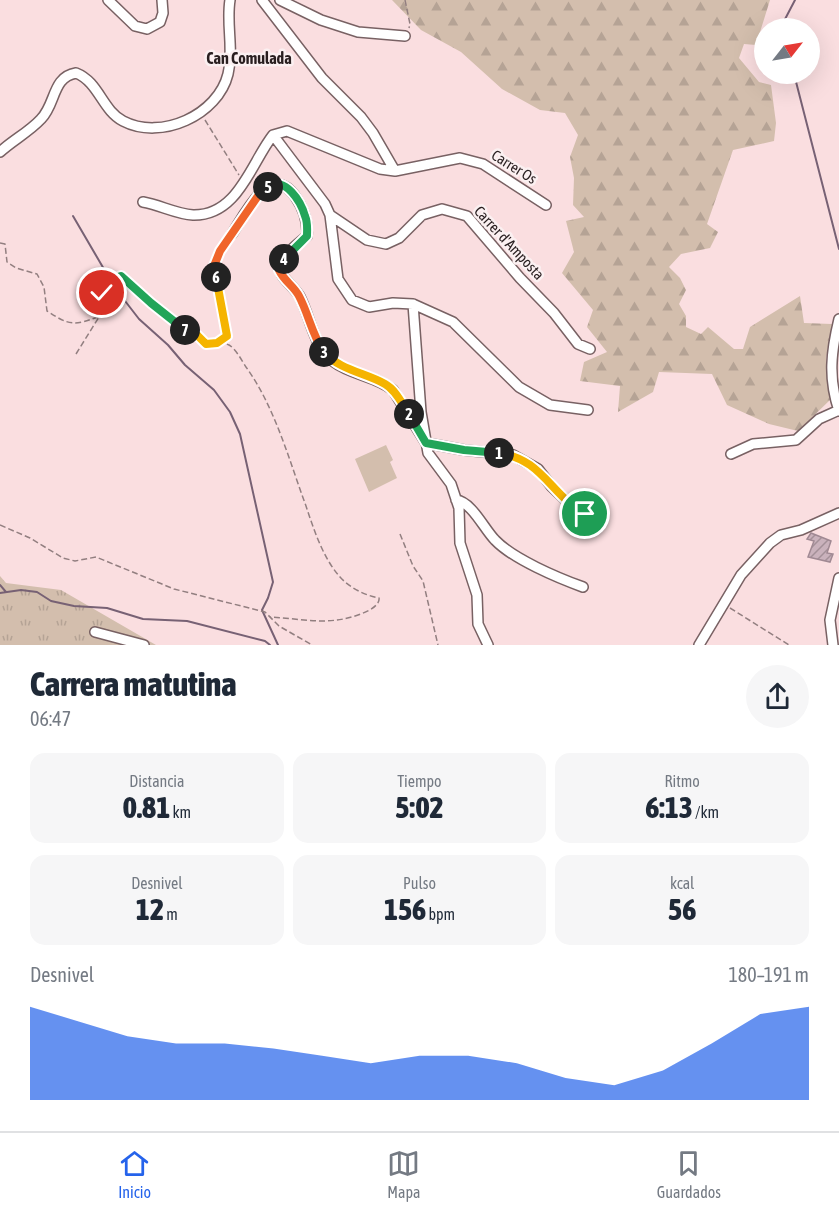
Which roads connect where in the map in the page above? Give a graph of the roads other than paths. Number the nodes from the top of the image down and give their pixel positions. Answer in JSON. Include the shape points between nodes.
{"nodes":[{"id":1,"x":108,"y":0,"type":"edge"},
{"id":2,"x":162,"y":0,"type":"edge"},
{"id":3,"x":230,"y":0,"type":"edge"},
{"id":4,"x":262,"y":0,"type":"edge"},
{"id":5,"x":280,"y":0,"type":"edge"},
{"id":6,"x":405,"y":36,"type":"road end"},
{"id":7,"x":273,"y":135,"type":"junction"},
{"id":8,"x":0,"y":152,"type":"edge"},
{"id":9,"x":394,"y":171,"type":"junction"},
{"id":10,"x":143,"y":202,"type":"dead end"},
{"id":11,"x":546,"y":205,"type":"dead end"},
{"id":12,"x":330,"y":215,"type":"junction"},
{"id":13,"x":232,"y":234,"type":"road end"},
{"id":14,"x":413,"y":304,"type":"junction"},
{"id":15,"x":839,"y":320,"type":"edge"},
{"id":16,"x":590,"y":349,"type":"dead end"},
{"id":17,"x":588,"y":410,"type":"dead end"},
{"id":18,"x":839,"y":410,"type":"edge"},
{"id":19,"x":426,"y":443,"type":"junction"},
{"id":20,"x":731,"y":454,"type":"dead end"},
{"id":21,"x":456,"y":500,"type":"junction"},
{"id":22,"x":839,"y":513,"type":"edge"},
{"id":23,"x":585,"y":514,"type":"dead end"},
{"id":24,"x":839,"y":578,"type":"edge"},
{"id":25,"x":583,"y":587,"type":"dead end"},
{"id":26,"x":95,"y":632,"type":"dead end"},
{"id":27,"x":144,"y":645,"type":"edge"},
{"id":28,"x":488,"y":645,"type":"edge"},
{"id":29,"x":699,"y":645,"type":"edge"},
{"id":30,"x":832,"y":645,"type":"edge"}],
"edges":[{"from":1,"to":2,"type":"street","via":[[135,26],[147,29],[160,22]]},
{"from":3,"to":8,"type":"street","via":[[228,76],[201,112],[174,125],[134,125],[112,113],[90,81],[76,73],[69,74],[58,84],[42,119]]},
{"from":4,"to":9,"type":"street","via":[[322,78],[362,117]]},
{"from":5,"to":6,"type":"street","via":[[358,32]]},
{"from":7,"to":9,"type":"street","via":[[287,131],[380,169]]},
{"from":7,"to":10,"type":"street","via":[[244,183],[219,208],[202,214],[182,213]]},
{"from":7,"to":12,"type":"street"},
{"from":9,"to":11,"type":"street","name":"Carrer Os","via":[[460,158],[483,164]]},
{"from":12,"to":14,"type":"street","via":[[338,279],[352,300],[369,307]]},
{"from":12,"to":16,"type":"street","name":"Carrer d'Amposta","via":[[367,240],[386,244],[399,238],[422,215],[442,209],[467,216],[578,344]]},
{"from":13,"to":19,"type":"street","via":[[260,193],[272,184],[289,189],[308,225],[307,236],[282,262],[279,270],[283,278],[297,291],[324,352],[339,365],[393,390]]},
{"from":14,"to":17,"type":"street","via":[[453,322],[519,387],[550,405]]},
{"from":14,"to":19,"type":"street"},
{"from":15,"to":18,"type":"street","via":[[831,367]]},
{"from":18,"to":20,"type":"street","via":[[819,419],[796,440],[753,444]]},
{"from":19,"to":21,"type":"street","via":[[428,453],[451,484]]},
{"from":19,"to":23,"type":"street","via":[[513,455],[538,469],[552,488]]},
{"from":21,"to":25,"type":"street","via":[[470,507],[496,541],[539,568]]},
{"from":21,"to":28,"type":"street","via":[[460,543],[477,595],[478,624]]},
{"from":22,"to":29,"type":"street","via":[[770,543],[741,575]]},
{"from":24,"to":30,"type":"street","via":[[830,620]]},
{"from":26,"to":27,"type":"street"}]}
